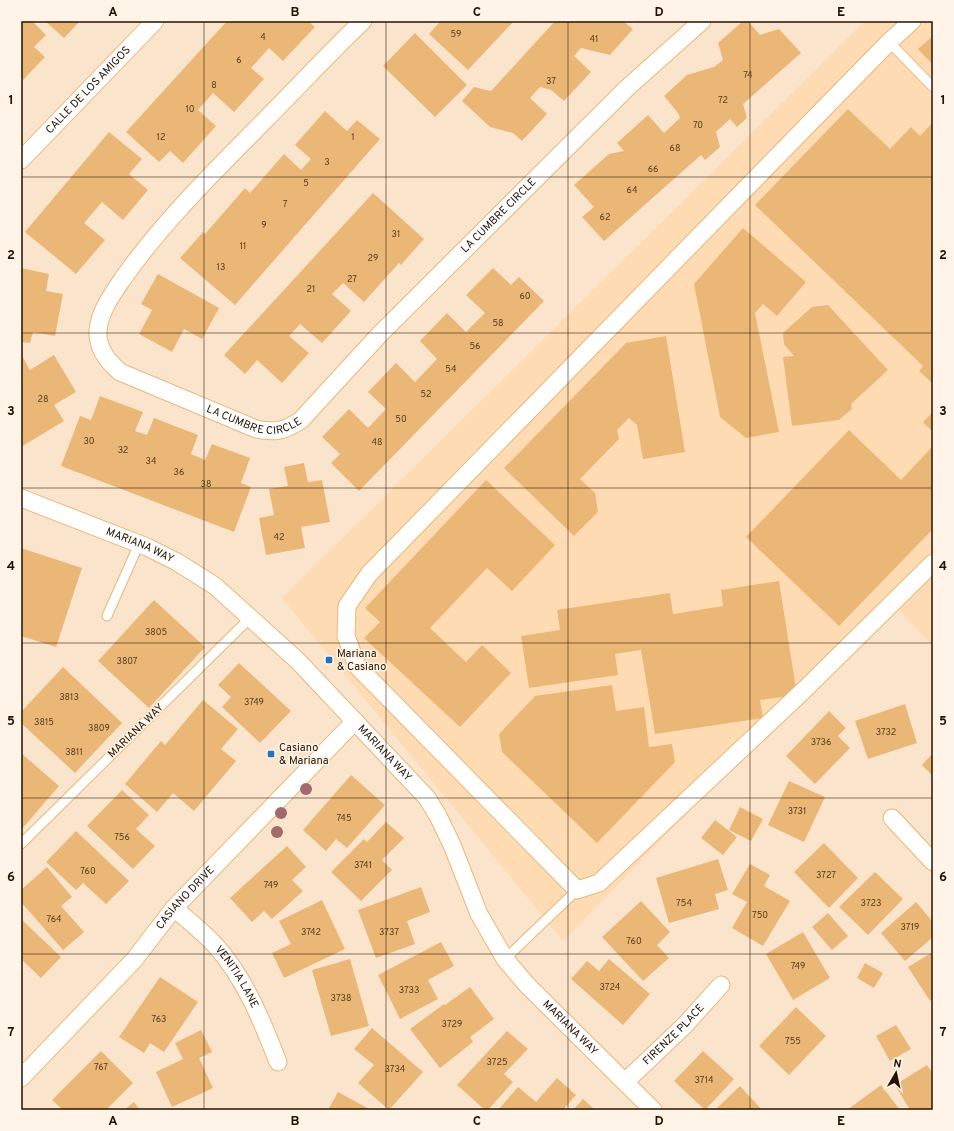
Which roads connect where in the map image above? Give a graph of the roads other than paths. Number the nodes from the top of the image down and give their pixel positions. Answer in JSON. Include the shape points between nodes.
{"nodes":[{"id":1,"x":155,"y":21,"type":"edge"},
{"id":2,"x":702,"y":21,"type":"edge"},
{"id":3,"x":912,"y":21,"type":"edge"},
{"id":4,"x":355,"y":23,"type":"edge"},
{"id":5,"x":889,"y":42,"type":"junction"},
{"id":6,"x":933,"y":87,"type":"edge"},
{"id":7,"x":21,"y":160,"type":"edge"},
{"id":8,"x":21,"y":498,"type":"edge"},
{"id":9,"x":139,"y":544,"type":"junction"},
{"id":10,"x":933,"y":563,"type":"edge"},
{"id":11,"x":107,"y":616,"type":"dead end"},
{"id":12,"x":250,"y":618,"type":"junction"},
{"id":13,"x":355,"y":721,"type":"junction"},
{"id":14,"x":892,"y":818,"type":"dead end"},
{"id":15,"x":21,"y":844,"type":"edge"},
{"id":16,"x":933,"y":862,"type":"edge"},
{"id":17,"x":577,"y":890,"type":"junction"},
{"id":18,"x":174,"y":908,"type":"junction"},
{"id":19,"x":505,"y":959,"type":"junction"},
{"id":20,"x":721,"y":986,"type":"dead end"},
{"id":21,"x":278,"y":1062,"type":"dead end"},
{"id":22,"x":21,"y":1078,"type":"edge"},
{"id":23,"x":625,"y":1082,"type":"junction"},
{"id":24,"x":653,"y":1110,"type":"edge"}],
"edges":[{"from":1,"to":7,"type":"street","name":"CALLE DE LOS AMIGOS"},
{"from":2,"to":4,"type":"street","name":"LA CUMBRE CIRCLE","via":[[626,88],[380,334],[301,420],[290,427],[267,432],[256,429],[120,372],[103,355],[98,332],[104,309],[116,288],[180,207]]},
{"from":3,"to":5,"type":"street"},
{"from":5,"to":6,"type":"lane"},
{"from":5,"to":17,"type":"street","via":[[369,574],[347,606],[346,636],[358,666]]},
{"from":8,"to":9,"type":"street","name":"MARIANA WAY"},
{"from":9,"to":11,"type":"lane"},
{"from":9,"to":12,"type":"street","name":"MARIANA WAY","via":[[177,562],[215,586]]},
{"from":10,"to":17,"type":"street","via":[[803,691],[599,883]]},
{"from":12,"to":13,"type":"street","name":"MARIANA WAY","via":[[298,661]]},
{"from":12,"to":15,"type":"lane","name":"MARIANA WAY"},
{"from":13,"to":18,"type":"street","name":"CASIANO DRIVE"},
{"from":13,"to":19,"type":"street","name":"MARIANA WAY","via":[[427,798],[452,845],[479,914]]},
{"from":14,"to":16,"type":"street"},
{"from":17,"to":19,"type":"lane"},
{"from":18,"to":21,"type":"street","name":"VENITIA LANE","via":[[215,945],[233,968],[262,1021]]},
{"from":18,"to":22,"type":"street","name":"CASIANO DRIVE","via":[[134,960]]},
{"from":19,"to":23,"type":"street","name":"MARIANA WAY","via":[[527,985]]},
{"from":20,"to":23,"type":"street","name":"FIRENZE PLACE"},
{"from":23,"to":24,"type":"street","name":"MARIANA WAY"}]}
